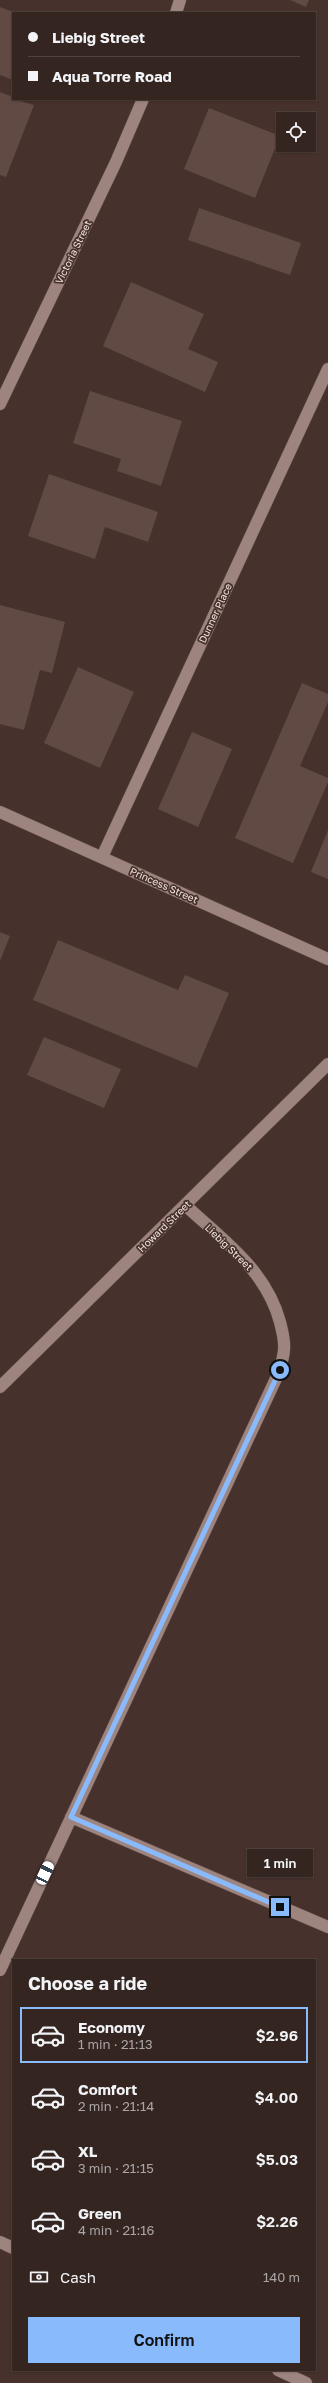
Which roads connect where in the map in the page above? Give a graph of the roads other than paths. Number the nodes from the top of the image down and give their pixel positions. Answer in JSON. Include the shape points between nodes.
{"nodes":[{"id":1,"x":180,"y":0,"type":"edge"},
{"id":2,"x":176,"y":12,"type":"edge"},
{"id":3,"x":143,"y":100,"type":"edge"},
{"id":4,"x":328,"y":369,"type":"edge"},
{"id":5,"x":0,"y":404,"type":"edge"},
{"id":6,"x":0,"y":812,"type":"edge"},
{"id":7,"x":102,"y":857,"type":"junction"},
{"id":8,"x":328,"y":958,"type":"edge"},
{"id":9,"x":328,"y":1064,"type":"edge"},
{"id":10,"x":186,"y":1205,"type":"junction"},
{"id":11,"x":0,"y":1388,"type":"edge"},
{"id":12,"x":71,"y":1817,"type":"junction"},
{"id":13,"x":328,"y":1927,"type":"edge"},
{"id":14,"x":0,"y":1970,"type":"edge"},
{"id":15,"x":0,"y":2242,"type":"edge"},
{"id":16,"x":12,"y":2248,"type":"edge"},
{"id":17,"x":280,"y":2371,"type":"edge"},
{"id":18,"x":306,"y":2383,"type":"edge"}],
"edges":[{"from":1,"to":2,"type":"street"},
{"from":3,"to":5,"type":"street","name":"Victoria Street","via":[[116,162]]},
{"from":4,"to":7,"type":"street","name":"Dunner Place"},
{"from":6,"to":7,"type":"street","name":"Princess Street"},
{"from":7,"to":8,"type":"street","name":"Princess Street"},
{"from":9,"to":10,"type":"street","name":"Howard Street"},
{"from":10,"to":11,"type":"street","name":"Howard Street"},
{"from":10,"to":12,"type":"street","name":"Liebig Street","via":[[248,1262],[265,1284],[275,1305],[285,1348],[280,1370]]},
{"from":12,"to":13,"type":"street"},
{"from":12,"to":14,"type":"street","name":"Liebig Street"},
{"from":15,"to":16,"type":"street"},
{"from":17,"to":18,"type":"street"}]}
